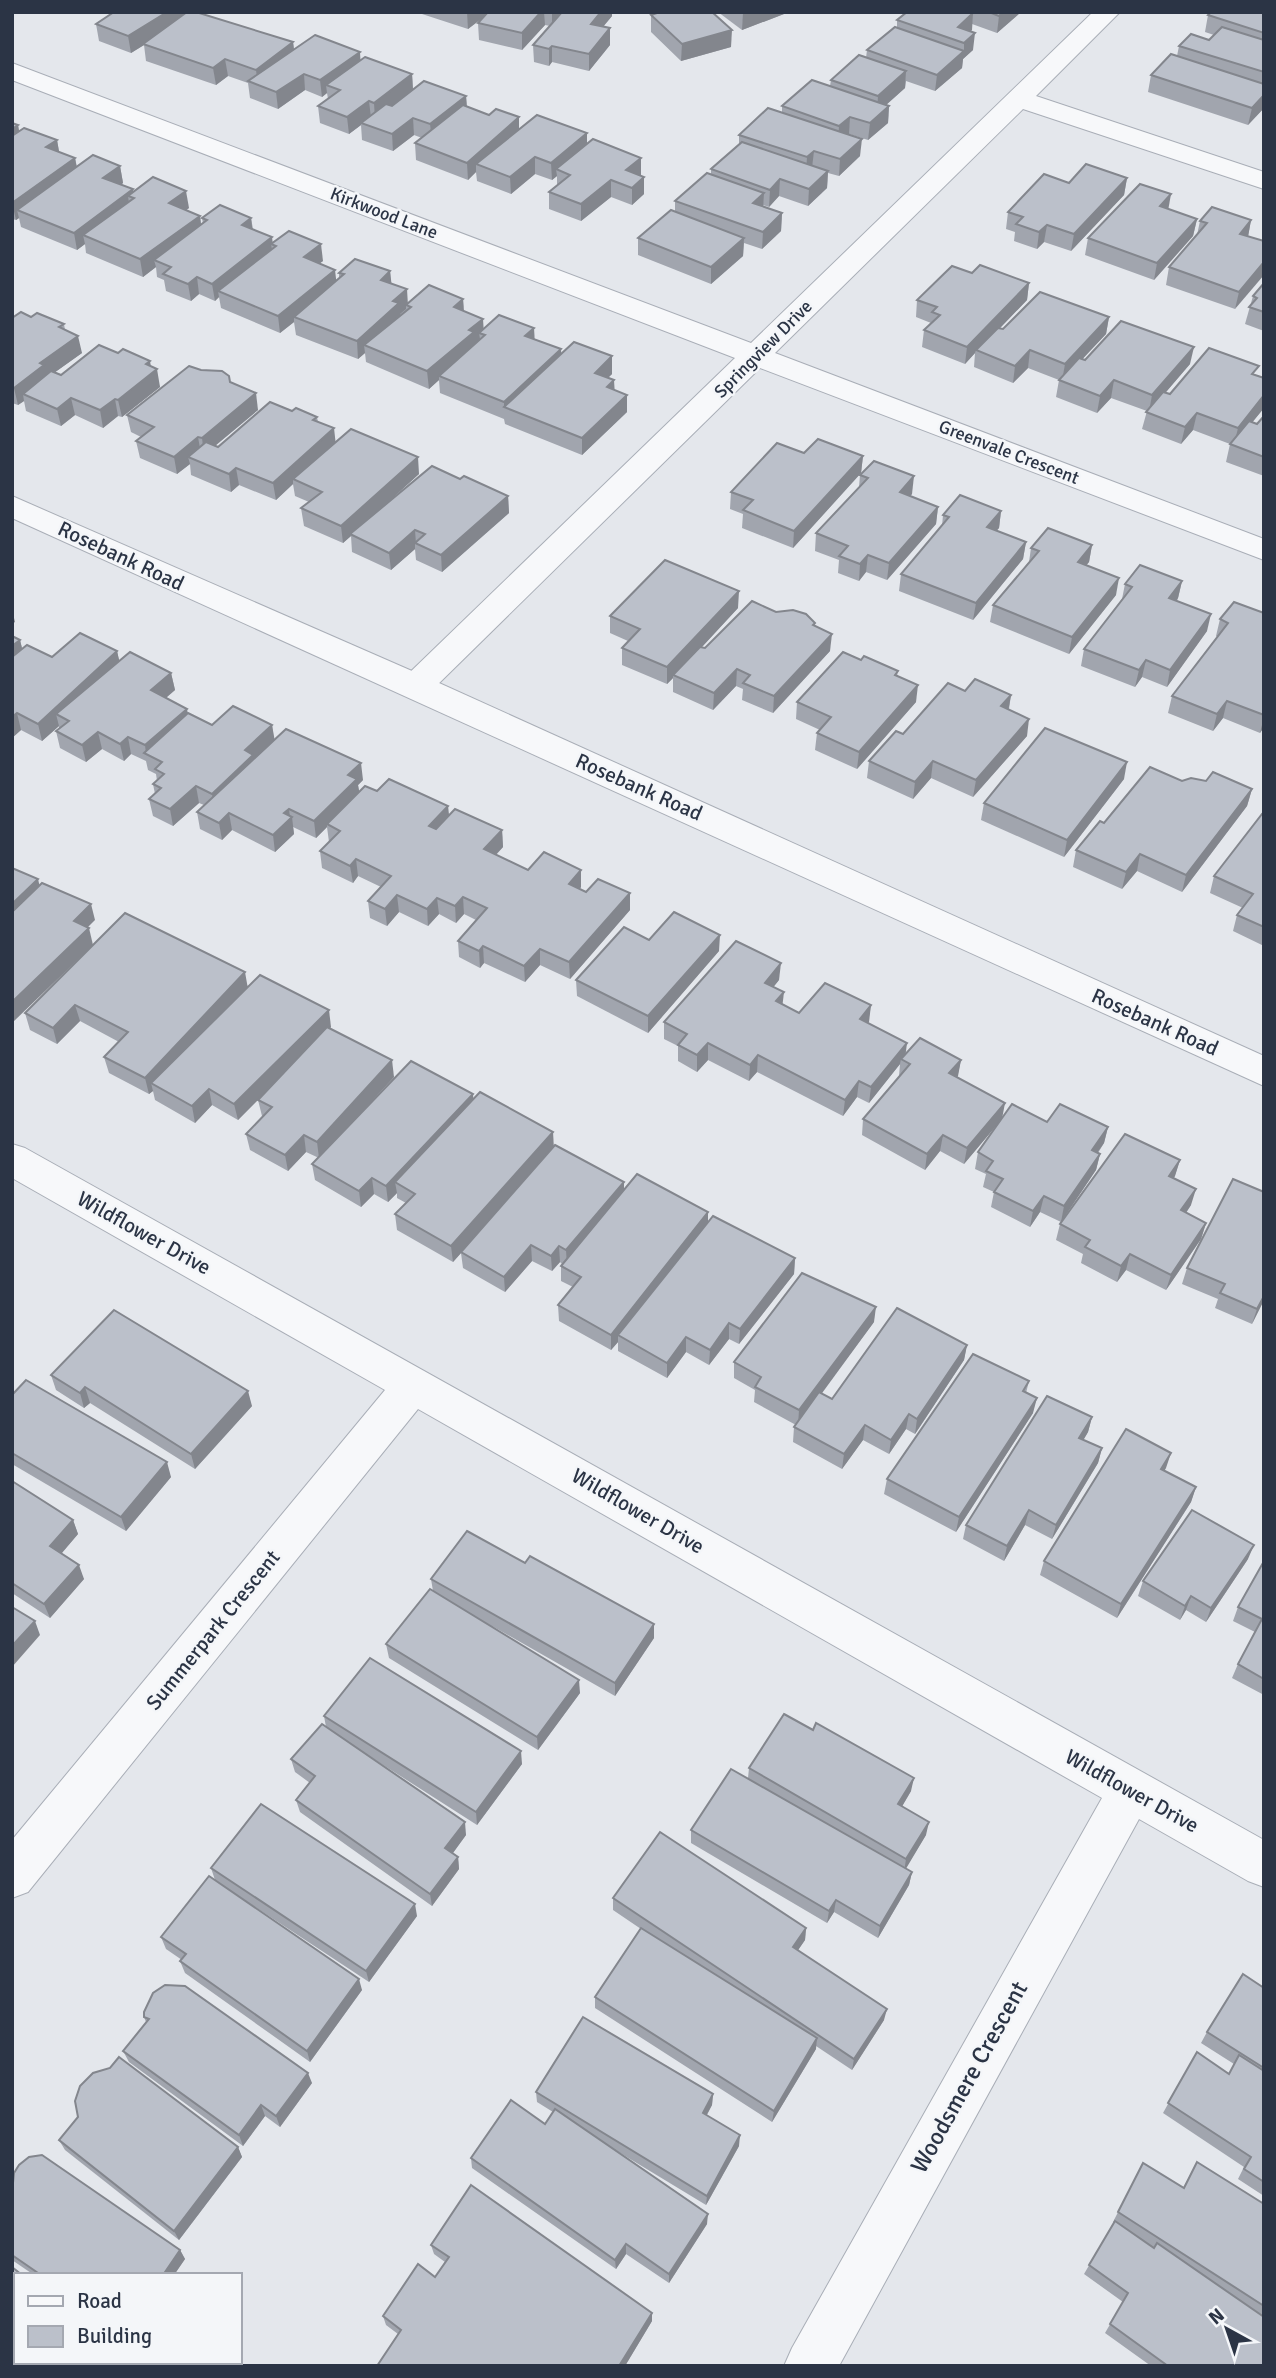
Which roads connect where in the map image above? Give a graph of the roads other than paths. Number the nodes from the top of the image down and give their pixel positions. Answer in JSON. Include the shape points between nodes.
{"nodes":[{"id":1,"x":1108,"y":12,"type":"edge"},
{"id":2,"x":12,"y":71,"type":"edge"},
{"id":3,"x":1018,"y":99,"type":"junction"},
{"id":4,"x":1264,"y":181,"type":"edge"},
{"id":5,"x":755,"y":355,"type":"junction"},
{"id":6,"x":12,"y":506,"type":"edge"},
{"id":7,"x":1264,"y":550,"type":"edge"},
{"id":8,"x":416,"y":686,"type":"junction"},
{"id":9,"x":1264,"y":1072,"type":"edge"},
{"id":10,"x":12,"y":1159,"type":"edge"},
{"id":11,"x":414,"y":1384,"type":"junction"},
{"id":12,"x":1131,"y":1790,"type":"junction"},
{"id":13,"x":1264,"y":1865,"type":"edge"},
{"id":14,"x":12,"y":1876,"type":"edge"},
{"id":15,"x":810,"y":2366,"type":"edge"}],
"edges":[{"from":1,"to":3,"type":"street","name":"Springview Drive"},
{"from":2,"to":5,"type":"street","name":"Kirkwood Lane"},
{"from":3,"to":4,"type":"street"},
{"from":3,"to":5,"type":"street","name":"Springview Drive"},
{"from":5,"to":7,"type":"street","name":"Greenvale Crescent"},
{"from":5,"to":8,"type":"street","name":"Springview Drive"},
{"from":6,"to":8,"type":"street","name":"Rosebank Road"},
{"from":8,"to":9,"type":"street","name":"Rosebank Road"},
{"from":10,"to":11,"type":"street","name":"Wildflower Drive"},
{"from":11,"to":12,"type":"street","name":"Wildflower Drive"},
{"from":11,"to":14,"type":"street","name":"Summerpark Crescent"},
{"from":12,"to":13,"type":"street","name":"Wildflower Drive"},
{"from":12,"to":15,"type":"street","name":"Woodsmere Crescent"}]}
